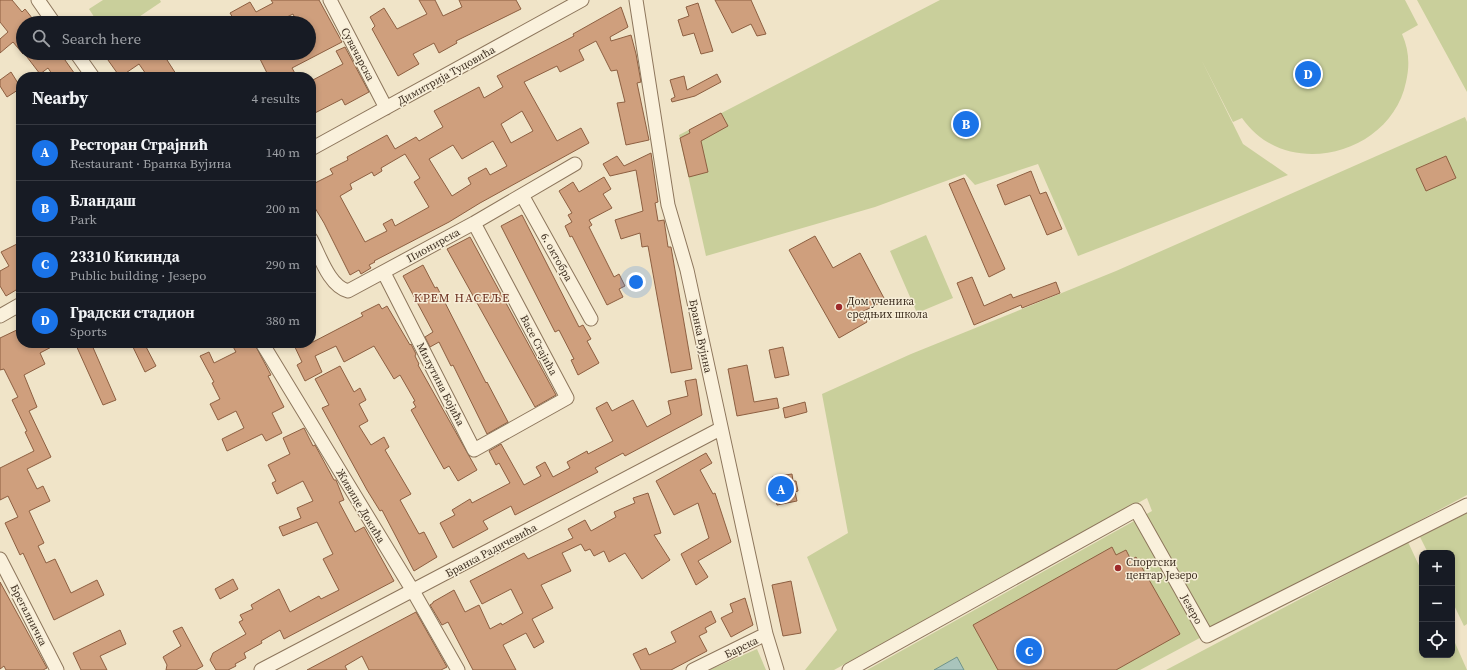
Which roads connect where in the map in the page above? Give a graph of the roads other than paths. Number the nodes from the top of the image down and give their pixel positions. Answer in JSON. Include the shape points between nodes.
{"nodes":[{"id":1,"x":38,"y":0,"type":"edge"},
{"id":2,"x":330,"y":0,"type":"edge"},
{"id":3,"x":582,"y":0,"type":"edge"},
{"id":4,"x":636,"y":0,"type":"edge"},
{"id":5,"x":49,"y":16,"type":"edge"},
{"id":6,"x":81,"y":60,"type":"edge"},
{"id":7,"x":90,"y":72,"type":"edge"},
{"id":8,"x":386,"y":108,"type":"junction"},
{"id":9,"x":316,"y":147,"type":"edge"},
{"id":10,"x":575,"y":164,"type":"dead end"},
{"id":11,"x":522,"y":195,"type":"junction"},
{"id":12,"x":474,"y":223,"type":"junction"},
{"id":13,"x":316,"y":249,"type":"edge"},
{"id":14,"x":384,"y":273,"type":"junction"},
{"id":15,"x":16,"y":307,"type":"edge"},
{"id":16,"x":0,"y":316,"type":"edge"},
{"id":17,"x":591,"y":319,"type":"dead end"},
{"id":18,"x":265,"y":348,"type":"edge"},
{"id":19,"x":519,"y":426,"type":"joint"},
{"id":20,"x":720,"y":429,"type":"junction"},
{"id":21,"x":1467,"y":505,"type":"edge"},
{"id":22,"x":0,"y":559,"type":"edge"},
{"id":23,"x":413,"y":591,"type":"junction"},
{"id":24,"x":766,"y":634,"type":"junction"},
{"id":25,"x":57,"y":670,"type":"edge"},
{"id":26,"x":261,"y":670,"type":"edge"},
{"id":27,"x":458,"y":670,"type":"edge"},
{"id":28,"x":694,"y":670,"type":"edge"},
{"id":29,"x":777,"y":670,"type":"edge"},
{"id":30,"x":849,"y":670,"type":"edge"}],
"edges":[{"from":1,"to":5,"type":"street"},
{"from":2,"to":8,"type":"street","name":"Сувачарска"},
{"from":3,"to":8,"type":"street","name":"Димитрија Туцовића"},
{"from":4,"to":20,"type":"street","name":"Бранка Вујина","via":[[668,205],[687,270]]},
{"from":6,"to":7,"type":"street"},
{"from":8,"to":9,"type":"street","name":"Димитрија Туцовића"},
{"from":10,"to":11,"type":"street","name":"Пионирска"},
{"from":11,"to":12,"type":"street","name":"Пионирска"},
{"from":11,"to":17,"type":"street","name":"6. октобра"},
{"from":12,"to":14,"type":"street","name":"Пионирска"},
{"from":12,"to":19,"type":"street","name":"Васе Стајића","via":[[567,398]]},
{"from":13,"to":14,"type":"street","name":"Пионирска","via":[[334,283],[341,289],[348,291]]},
{"from":14,"to":19,"type":"street","name":"Милутина Бојића","via":[[474,450]]},
{"from":15,"to":16,"type":"street"},
{"from":18,"to":23,"type":"street","name":"Живице Докића"},
{"from":20,"to":23,"type":"street","name":"Бранка Радичевића"},
{"from":20,"to":24,"type":"street","name":"Бранка Вујина"},
{"from":21,"to":30,"type":"street","name":"Језеро","via":[[1207,636],[1136,510]]},
{"from":22,"to":25,"type":"street","name":"Брегалничка"},
{"from":23,"to":26,"type":"street","name":"Бранка Радичевића"},
{"from":23,"to":27,"type":"street","name":"Живице Докића"},
{"from":24,"to":28,"type":"street","name":"Барска"},
{"from":24,"to":29,"type":"street","name":"Бранка Вујина"}]}
